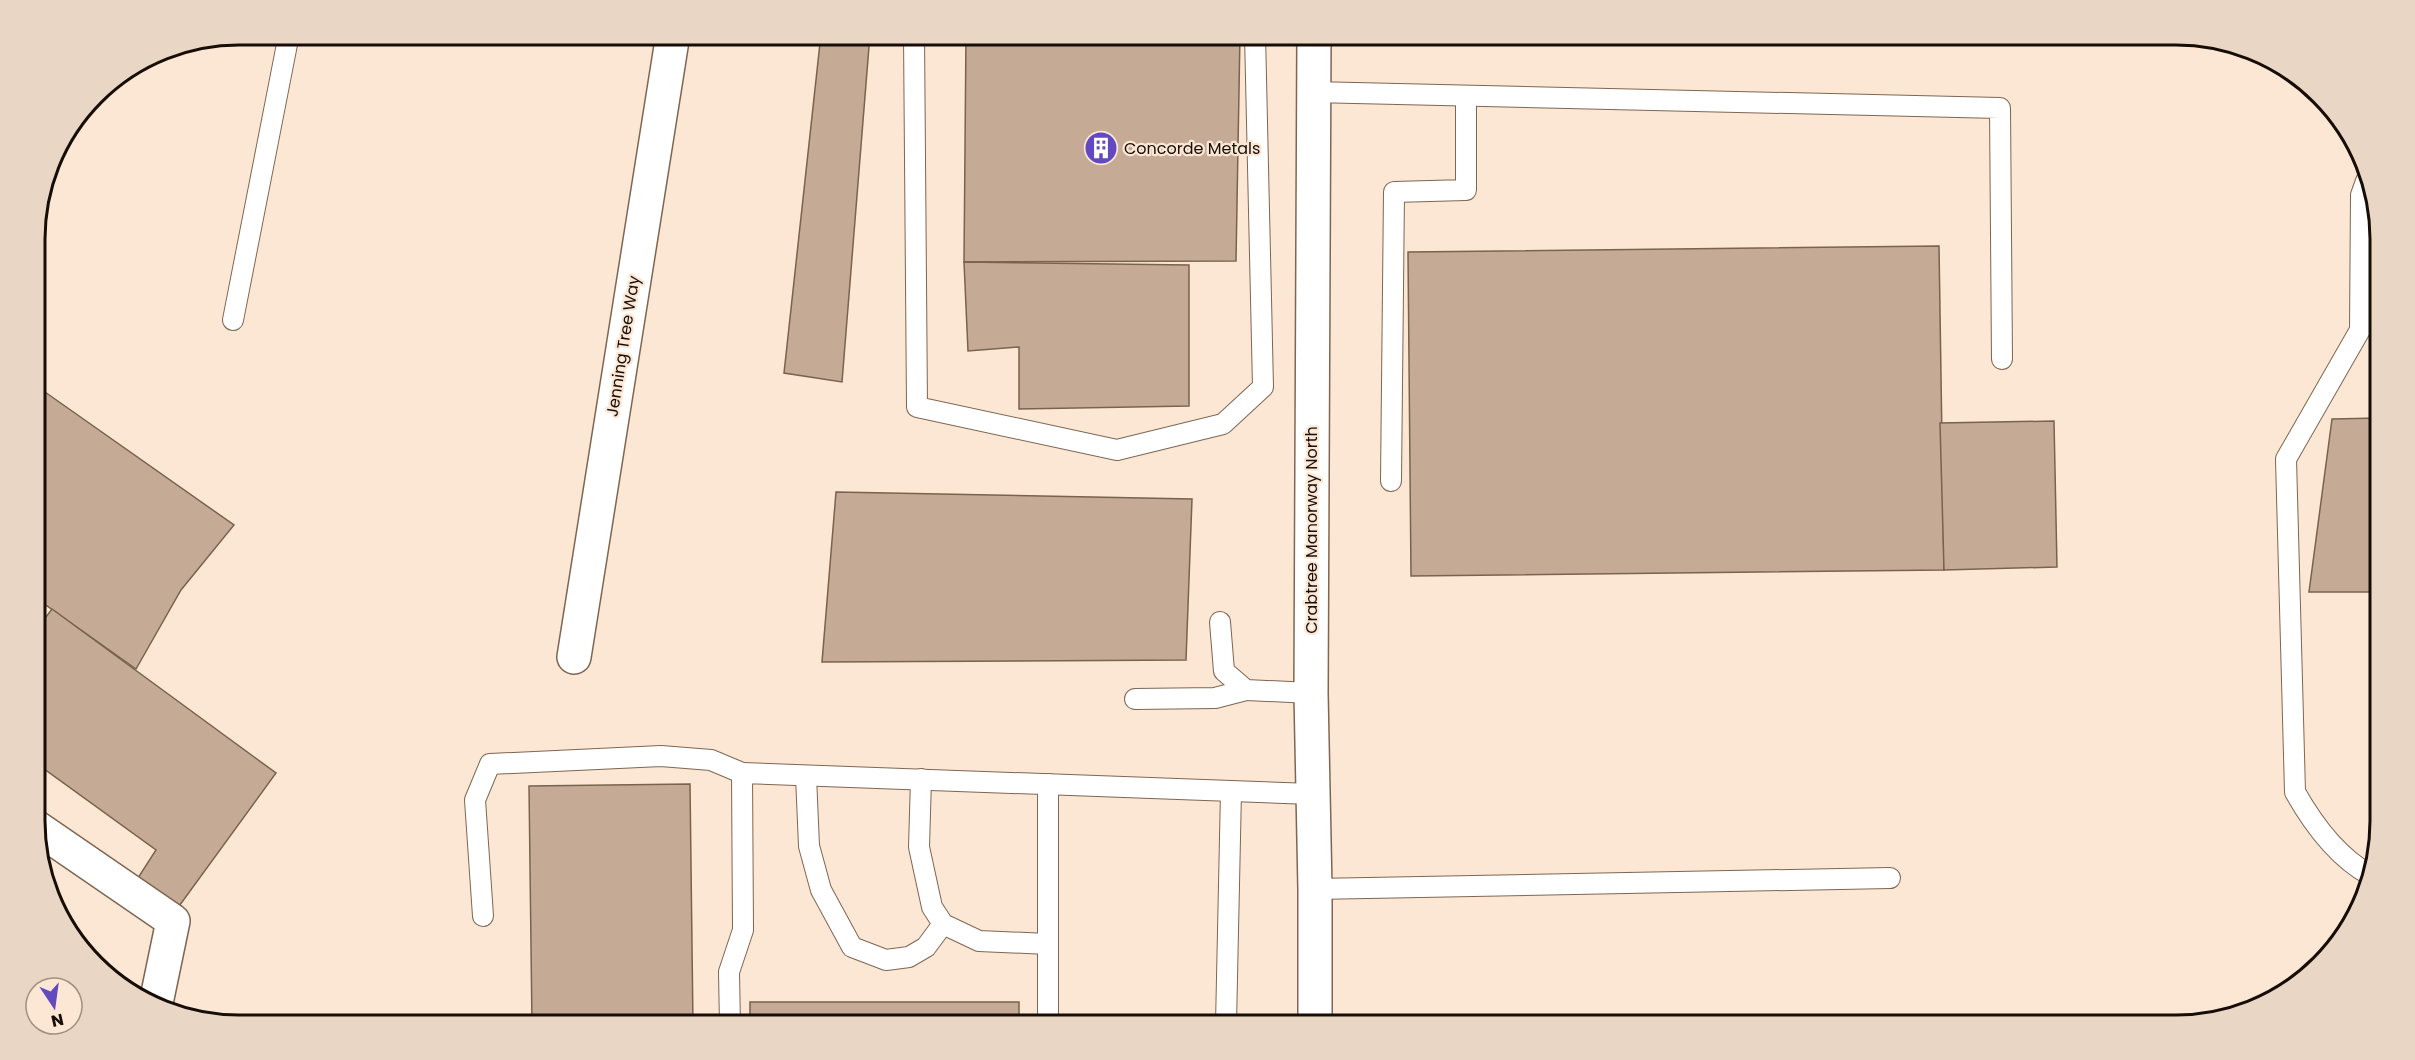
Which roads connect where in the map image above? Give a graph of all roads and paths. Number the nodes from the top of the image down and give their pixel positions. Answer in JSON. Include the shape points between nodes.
{"nodes":[{"id":1,"x":287,"y":45,"type":"edge"},
{"id":2,"x":671,"y":45,"type":"edge"},
{"id":3,"x":914,"y":45,"type":"edge"},
{"id":4,"x":1256,"y":45,"type":"edge"},
{"id":5,"x":1314,"y":45,"type":"edge"},
{"id":6,"x":1312,"y":92,"type":"junction"},
{"id":7,"x":1466,"y":97,"type":"junction"},
{"id":8,"x":2363,"y":189,"type":"edge"},
{"id":9,"x":233,"y":321,"type":"dead end"},
{"id":10,"x":2002,"y":359,"type":"dead end"},
{"id":11,"x":1391,"y":481,"type":"dead end"},
{"id":12,"x":1220,"y":622,"type":"dead end"},
{"id":13,"x":574,"y":657,"type":"dead end"},
{"id":14,"x":1246,"y":690,"type":"junction"},
{"id":15,"x":1311,"y":693,"type":"junction"},
{"id":16,"x":1135,"y":699,"type":"dead end"},
{"id":17,"x":742,"y":773,"type":"junction"},
{"id":18,"x":806,"y":776,"type":"junction"},
{"id":19,"x":921,"y":779,"type":"junction"},
{"id":20,"x":1048,"y":784,"type":"junction"},
{"id":21,"x":1231,"y":791,"type":"junction"},
{"id":22,"x":1312,"y":794,"type":"junction"},
{"id":23,"x":46,"y":834,"type":"edge"},
{"id":24,"x":2363,"y":871,"type":"edge"},
{"id":25,"x":1890,"y":878,"type":"dead end"},
{"id":26,"x":1316,"y":889,"type":"junction"},
{"id":27,"x":483,"y":915,"type":"dead end"},
{"id":28,"x":943,"y":924,"type":"junction"},
{"id":29,"x":1048,"y":944,"type":"junction"},
{"id":30,"x":157,"y":996,"type":"edge"},
{"id":31,"x":730,"y":1015,"type":"edge"},
{"id":32,"x":1048,"y":1015,"type":"edge"},
{"id":33,"x":1226,"y":1015,"type":"edge"},
{"id":34,"x":1315,"y":1015,"type":"edge"}],
"edges":[{"from":1,"to":9,"type":"lane"},
{"from":2,"to":13,"type":"street","name":"Jenning Tree Way"},
{"from":3,"to":4,"type":"lane","via":[[917,407],[1117,450],[1223,424],[1263,387]]},
{"from":5,"to":6,"type":"street","name":"Crabtree Manorway North"},
{"from":6,"to":7,"type":"lane"},
{"from":6,"to":15,"type":"street","name":"Crabtree Manorway North"},
{"from":7,"to":10,"type":"lane","via":[[2001,108]]},
{"from":7,"to":11,"type":"lane","via":[[1466,190],[1394,192]]},
{"from":8,"to":24,"type":"lane","via":[[2360,330],[2286,459],[2295,792],[2312,822]]},
{"from":12,"to":14,"type":"lane","via":[[1224,671]]},
{"from":14,"to":15,"type":"lane"},
{"from":14,"to":16,"type":"lane","via":[[1215,698]]},
{"from":15,"to":22,"type":"street","name":"Crabtree Manorway North"},
{"from":17,"to":18,"type":"lane"},
{"from":17,"to":27,"type":"lane","via":[[711,760],[661,756],[490,764],[475,800]]},
{"from":17,"to":31,"type":"lane","via":[[743,930],[729,972]]},
{"from":18,"to":19,"type":"lane"},
{"from":18,"to":28,"type":"lane","via":[[809,846],[821,890],[852,946],[886,960],[909,957],[926,946]]},
{"from":19,"to":20,"type":"lane"},
{"from":19,"to":28,"type":"lane","via":[[919,847],[933,907]]},
{"from":20,"to":21,"type":"lane"},
{"from":20,"to":29,"type":"lane"},
{"from":21,"to":22,"type":"lane"},
{"from":21,"to":33,"type":"lane"},
{"from":22,"to":26,"type":"street","name":"Crabtree Manorway North"},
{"from":23,"to":30,"type":"street","via":[[173,921]]},
{"from":25,"to":26,"type":"lane"},
{"from":26,"to":34,"type":"street","name":"Crabtree Manorway North"},
{"from":28,"to":29,"type":"lane","via":[[979,940]]},
{"from":29,"to":32,"type":"lane"}]}
